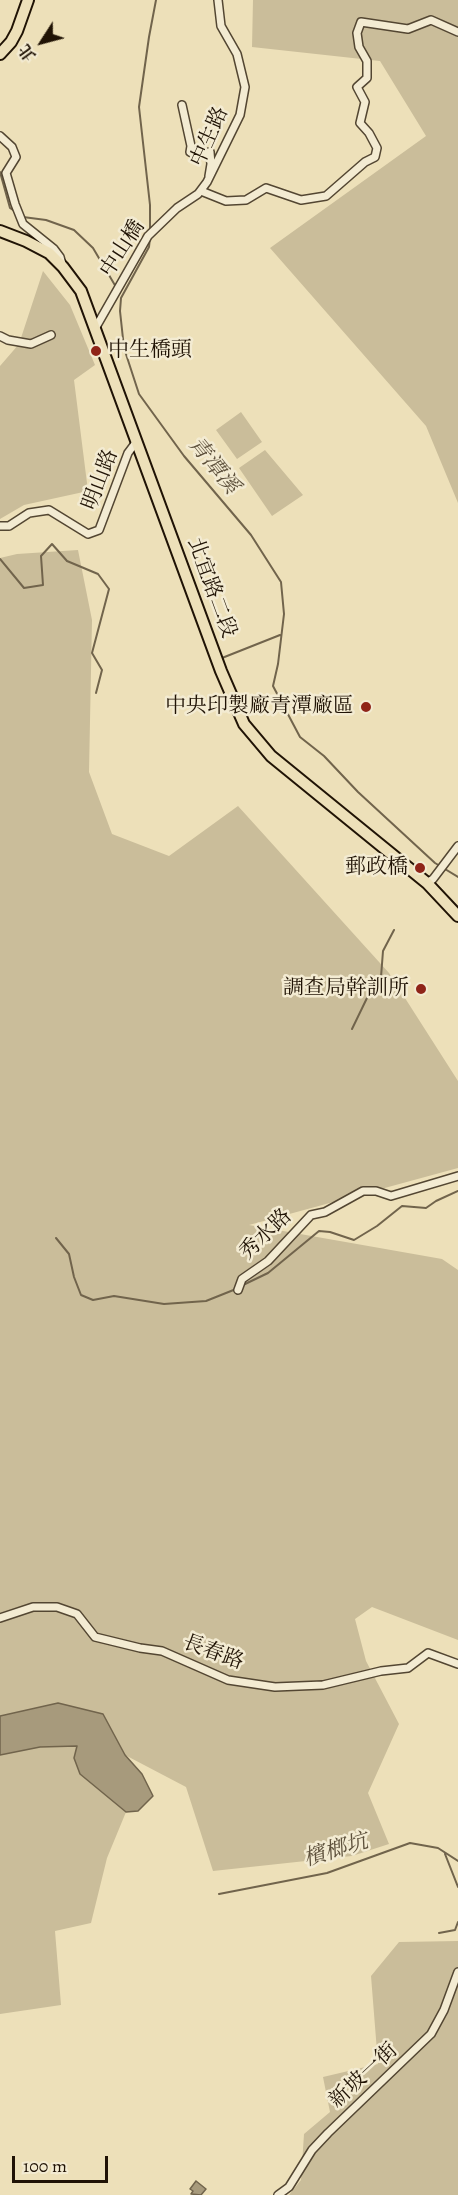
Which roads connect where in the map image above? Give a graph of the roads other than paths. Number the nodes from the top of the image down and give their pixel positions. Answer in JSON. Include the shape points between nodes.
{"nodes":[{"id":1,"x":28,"y":0,"type":"edge"},
{"id":2,"x":218,"y":0,"type":"edge"},
{"id":3,"x":458,"y":32,"type":"edge"},
{"id":4,"x":0,"y":54,"type":"edge"},
{"id":5,"x":182,"y":105,"type":"dead end"},
{"id":6,"x":0,"y":135,"type":"edge"},
{"id":7,"x":207,"y":182,"type":"junction"},
{"id":8,"x":201,"y":191,"type":"junction"},
{"id":9,"x":177,"y":208,"type":"joint"},
{"id":10,"x":0,"y":231,"type":"edge"},
{"id":11,"x":63,"y":267,"type":"junction"},
{"id":12,"x":96,"y":327,"type":"junction"},
{"id":13,"x":51,"y":335,"type":"dead end"},
{"id":14,"x":0,"y":336,"type":"edge"},
{"id":15,"x":137,"y":441,"type":"junction"},
{"id":16,"x":0,"y":526,"type":"edge"},
{"id":17,"x":458,"y":846,"type":"edge"},
{"id":18,"x":453,"y":856,"type":"edge"},
{"id":19,"x":430,"y":881,"type":"junction"},
{"id":20,"x":458,"y":916,"type":"edge"},
{"id":21,"x":458,"y":1176,"type":"edge"},
{"id":22,"x":238,"y":1290,"type":"dead end"},
{"id":23,"x":0,"y":1618,"type":"edge"},
{"id":24,"x":458,"y":1664,"type":"edge"},
{"id":25,"x":458,"y":1971,"type":"edge"},
{"id":26,"x":278,"y":2195,"type":"edge"}],
"edges":[{"from":1,"to":4,"type":"main road","via":[[11,42]]},
{"from":2,"to":7,"type":"street","name":"中生路","via":[[221,26],[237,54],[245,87],[240,115]]},
{"from":3,"to":8,"type":"street","via":[[431,20],[408,29],[361,22],[358,47],[367,62],[368,78],[357,87],[364,102],[360,123],[377,148],[375,157],[326,196],[301,200],[266,188],[246,200],[226,201]]},
{"from":5,"to":7,"type":"street","via":[[190,152],[210,152]]},
{"from":6,"to":11,"type":"street","via":[[16,157],[6,173],[23,224],[54,249]]},
{"from":7,"to":8,"type":"street","name":"中生路"},
{"from":8,"to":9,"type":"street","name":"中生路"},
{"from":9,"to":12,"type":"street","name":"中山橋","via":[[141,245]]},
{"from":10,"to":11,"type":"main road","name":"北宜路二段","via":[[48,253]]},
{"from":11,"to":12,"type":"main road","name":"北宜路二段","via":[[81,291]]},
{"from":12,"to":15,"type":"main road","name":"北宜路二段"},
{"from":13,"to":14,"type":"street","via":[[31,344]]},
{"from":15,"to":16,"type":"street","name":"明山路","via":[[128,453],[99,530],[88,534],[49,510],[29,513],[9,526]]},
{"from":15,"to":19,"type":"main road","name":"北宜路二段","via":[[244,724],[281,765]]},
{"from":17,"to":18,"type":"street"},
{"from":18,"to":19,"type":"street"},
{"from":19,"to":20,"type":"main road","name":"北宜路二段"},
{"from":21,"to":22,"type":"street","name":"秀水路","via":[[391,1196],[363,1191],[325,1212],[311,1215],[268,1261],[242,1279]]},
{"from":23,"to":24,"type":"street","name":"長春路","via":[[33,1607],[57,1606],[77,1614],[95,1637],[162,1651],[228,1680],[275,1687],[323,1685],[408,1668],[428,1653]]},
{"from":25,"to":26,"type":"street","name":"新坡一街","via":[[431,2034],[327,2133],[289,2187]]}]}
